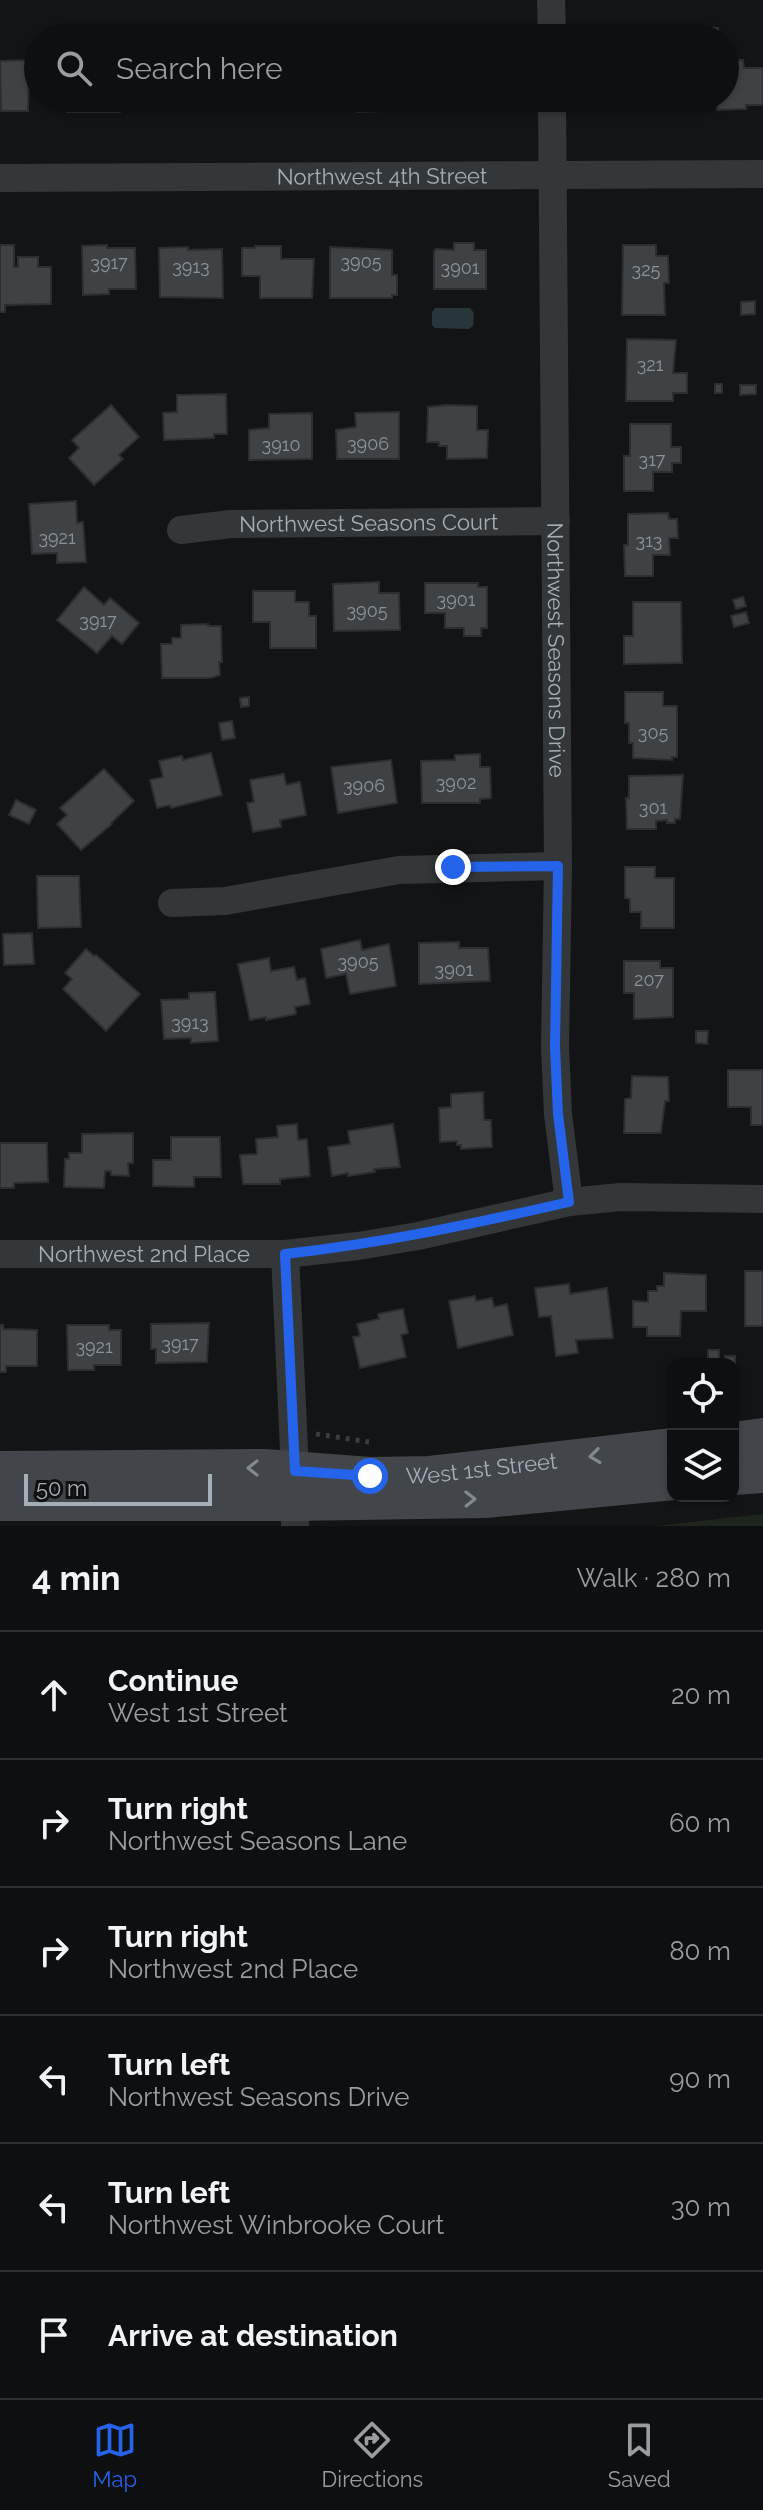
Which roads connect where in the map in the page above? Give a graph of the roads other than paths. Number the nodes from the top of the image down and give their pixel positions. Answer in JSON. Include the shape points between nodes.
{"nodes":[{"id":1,"x":551,"y":0,"type":"edge"},
{"id":2,"x":552,"y":24,"type":"edge"},
{"id":3,"x":552,"y":112,"type":"edge"},
{"id":4,"x":763,"y":174,"type":"edge"},
{"id":5,"x":554,"y":176,"type":"junction"},
{"id":6,"x":0,"y":178,"type":"edge"},
{"id":7,"x":556,"y":521,"type":"junction"},
{"id":8,"x":181,"y":530,"type":"dead end"},
{"id":9,"x":558,"y":866,"type":"junction"},
{"id":10,"x":172,"y":903,"type":"dead end"},
{"id":11,"x":763,"y":1199,"type":"edge"},
{"id":12,"x":569,"y":1202,"type":"junction"},
{"id":13,"x":0,"y":1254,"type":"edge"},
{"id":14,"x":285,"y":1254,"type":"junction"},
{"id":15,"x":763,"y":1437,"type":"edge"},
{"id":16,"x":739,"y":1440,"type":"edge"},
{"id":17,"x":667,"y":1448,"type":"edge"},
{"id":18,"x":0,"y":1470,"type":"edge"},
{"id":19,"x":763,"y":1474,"type":"edge"},
{"id":20,"x":739,"y":1476,"type":"edge"},
{"id":21,"x":667,"y":1482,"type":"edge"},
{"id":22,"x":295,"y":1495,"type":"edge"},
{"id":23,"x":0,"y":1502,"type":"edge"}],
"edges":[{"from":1,"to":2,"type":"street"},
{"from":3,"to":5,"type":"street","name":"Northwest Seasons Drive"},
{"from":4,"to":5,"type":"street","name":"Northwest 4th Street"},
{"from":5,"to":6,"type":"street","name":"Northwest 4th Street"},
{"from":5,"to":7,"type":"street","name":"Northwest Seasons Drive"},
{"from":7,"to":8,"type":"street","name":"Northwest Seasons Court","via":[[231,524]]},
{"from":7,"to":9,"type":"street","name":"Northwest Seasons Drive"},
{"from":9,"to":10,"type":"street","via":[[399,870],[225,901]]},
{"from":9,"to":12,"type":"street","name":"Northwest Seasons Drive","via":[[555,1047]]},
{"from":11,"to":12,"type":"street","name":"Northwest 2nd Place","via":[[621,1197]]},
{"from":12,"to":14,"type":"street","name":"Northwest 2nd Place","via":[[418,1236]]},
{"from":13,"to":14,"type":"street","name":"Northwest 2nd Place"},
{"from":14,"to":22,"type":"street"},
{"from":15,"to":16,"type":"main road"},
{"from":17,"to":22,"type":"main road","name":"West 1st Street","one_way":true,"via":[[430,1475],[370,1476]]},
{"from":22,"to":18,"type":"main road","name":"West 1st Street","one_way":true,"via":[[264,1468]]},
{"from":19,"to":20,"type":"main road"},
{"from":22,"to":21,"type":"main road","name":"West 1st Street","one_way":true,"via":[[485,1499]]},
{"from":22,"to":23,"type":"main road","name":"West 1st Street"}]}
